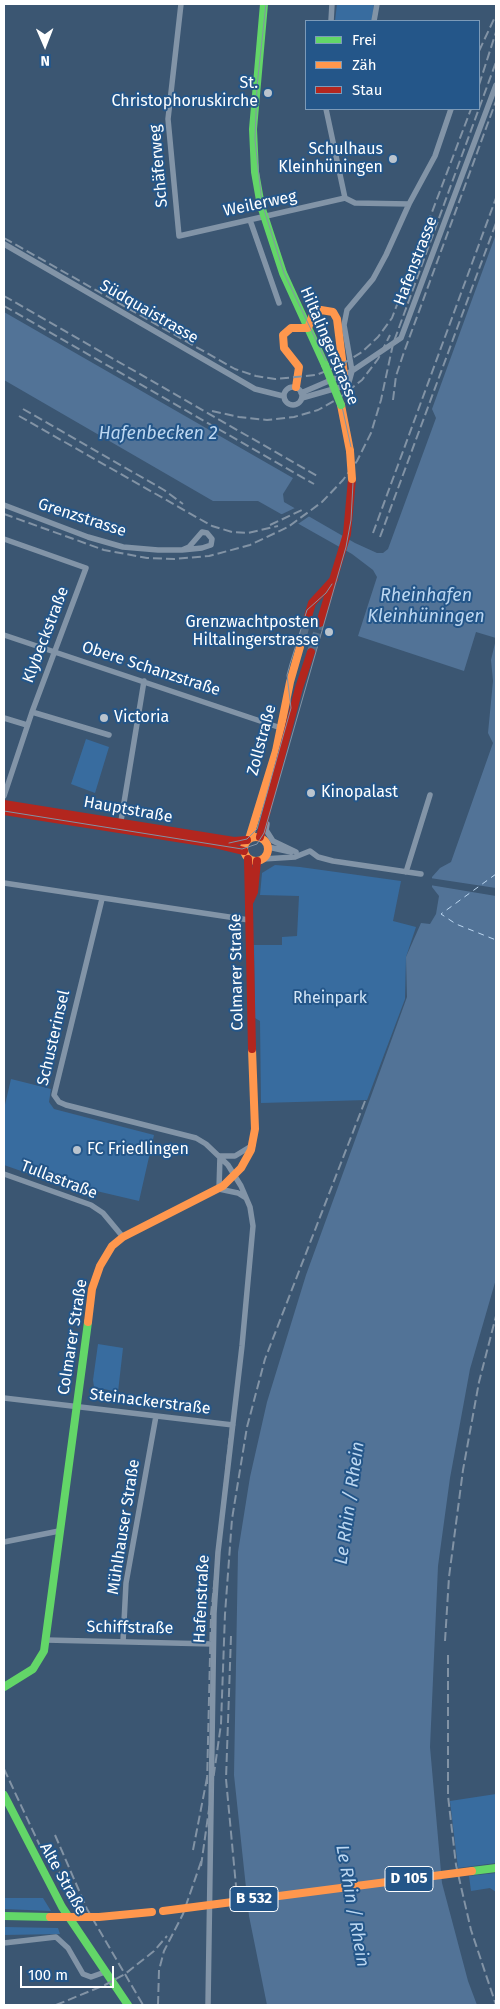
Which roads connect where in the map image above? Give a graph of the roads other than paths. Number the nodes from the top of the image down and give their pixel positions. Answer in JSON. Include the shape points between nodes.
{"nodes":[{"id":1,"x":181,"y":4,"type":"edge"},
{"id":2,"x":264,"y":4,"type":"edge"},
{"id":3,"x":332,"y":4,"type":"edge"},
{"id":4,"x":377,"y":4,"type":"edge"},
{"id":5,"x":331,"y":20,"type":"edge"},
{"id":6,"x":374,"y":20,"type":"edge"},
{"id":7,"x":496,"y":85,"type":"edge"},
{"id":8,"x":326,"y":110,"type":"edge"},
{"id":9,"x":451,"y":110,"type":"edge"},
{"id":10,"x":345,"y":198,"type":"junction"},
{"id":11,"x":409,"y":204,"type":"junction"},
{"id":12,"x":264,"y":217,"type":"junction"},
{"id":13,"x":250,"y":220,"type":"junction"},
{"id":14,"x":179,"y":236,"type":"joint"},
{"id":15,"x":4,"y":244,"type":"edge"},
{"id":16,"x":279,"y":302,"type":"dead end"},
{"id":17,"x":308,"y":328,"type":"junction"},
{"id":18,"x":352,"y":371,"type":"junction"},
{"id":19,"x":344,"y":374,"type":"junction"},
{"id":20,"x":300,"y":393,"type":"junction"},
{"id":21,"x":284,"y":396,"type":"junction"},
{"id":22,"x":4,"y":505,"type":"edge"},
{"id":23,"x":4,"y":538,"type":"edge"},
{"id":24,"x":182,"y":550,"type":"junction"},
{"id":25,"x":335,"y":578,"type":"junction"},
{"id":26,"x":307,"y":620,"type":"tunnel mouth"},
{"id":27,"x":320,"y":623,"type":"tunnel mouth"},
{"id":28,"x":4,"y":635,"type":"edge"},
{"id":29,"x":300,"y":647,"type":"tunnel mouth"},
{"id":30,"x":54,"y":651,"type":"junction"},
{"id":31,"x":311,"y":652,"type":"tunnel mouth"},
{"id":32,"x":144,"y":681,"type":"junction"},
{"id":33,"x":32,"y":712,"type":"junction"},
{"id":34,"x":4,"y":718,"type":"edge"},
{"id":35,"x":27,"y":725,"type":"junction"},
{"id":36,"x":285,"y":729,"type":"junction"},
{"id":37,"x":110,"y":735,"type":"dead end"},
{"id":38,"x":430,"y":795,"type":"dead end"},
{"id":39,"x":4,"y":796,"type":"edge"},
{"id":40,"x":4,"y":804,"type":"edge"},
{"id":41,"x":4,"y":811,"type":"edge"},
{"id":42,"x":265,"y":811,"type":"junction"},
{"id":43,"x":120,"y":826,"type":"junction"},
{"id":44,"x":260,"y":837,"type":"junction"},
{"id":45,"x":248,"y":839,"type":"junction"},
{"id":46,"x":268,"y":847,"type":"junction"},
{"id":47,"x":244,"y":851,"type":"junction"},
{"id":48,"x":296,"y":852,"type":"junction"},
{"id":49,"x":308,"y":852,"type":"junction"},
{"id":50,"x":248,"y":859,"type":"junction"},
{"id":51,"x":260,"y":860,"type":"junction"},
{"id":52,"x":406,"y":872,"type":"junction"},
{"id":53,"x":421,"y":874,"type":"dead end"},
{"id":54,"x":4,"y":883,"type":"edge"},
{"id":55,"x":102,"y":899,"type":"junction"},
{"id":56,"x":250,"y":901,"type":"junction"},
{"id":57,"x":249,"y":920,"type":"junction"},
{"id":58,"x":253,"y":1145,"type":"junction"},
{"id":59,"x":220,"y":1156,"type":"junction"},
{"id":60,"x":4,"y":1174,"type":"edge"},
{"id":61,"x":235,"y":1176,"type":"junction"},
{"id":62,"x":219,"y":1189,"type":"junction"},
{"id":63,"x":246,"y":1198,"type":"junction"},
{"id":64,"x":123,"y":1238,"type":"junction"},
{"id":65,"x":4,"y":1398,"type":"edge"},
{"id":66,"x":76,"y":1407,"type":"junction"},
{"id":67,"x":156,"y":1416,"type":"junction"},
{"id":68,"x":233,"y":1425,"type":"junction"},
{"id":69,"x":59,"y":1531,"type":"junction"},
{"id":70,"x":4,"y":1542,"type":"edge"},
{"id":71,"x":46,"y":1640,"type":"junction"},
{"id":72,"x":123,"y":1642,"type":"junction"},
{"id":73,"x":213,"y":1644,"type":"junction"},
{"id":74,"x":4,"y":1687,"type":"edge"},
{"id":75,"x":4,"y":1795,"type":"edge"},
{"id":76,"x":496,"y":1868,"type":"edge"},
{"id":77,"x":346,"y":1887,"type":"joint"},
{"id":78,"x":4,"y":1916,"type":"edge"},
{"id":79,"x":4,"y":1943,"type":"edge"},
{"id":80,"x":105,"y":1972,"type":"junction"},
{"id":81,"x":128,"y":2005,"type":"edge"},
{"id":82,"x":208,"y":2005,"type":"edge"}],
"edges":[{"from":1,"to":14,"type":"street","name":"Schäferweg","via":[[168,119]]},
{"from":2,"to":12,"type":"main road","name":"Hiltalingerstrasse","via":[[253,140],[255,172]]},
{"from":3,"to":5,"type":"street"},
{"from":4,"to":6,"type":"street"},
{"from":7,"to":18,"type":"street","name":"Hafenstrasse","via":[[403,336]]},
{"from":8,"to":10,"type":"street"},
{"from":9,"to":11,"type":"street","via":[[435,156]]},
{"from":10,"to":11,"type":"street","via":[[355,203]]},
{"from":10,"to":12,"type":"street","name":"Weilerweg"},
{"from":11,"to":18,"type":"street","via":[[373,279],[347,310],[344,326]]},
{"from":12,"to":13,"type":"street","name":"Weilerweg"},
{"from":12,"to":17,"type":"main road","name":"Hiltalingerstrasse","via":[[280,265]]},
{"from":13,"to":14,"type":"street","name":"Weilerweg"},
{"from":13,"to":16,"type":"street"},
{"from":15,"to":21,"type":"street","name":"Südquaistrasse","via":[[255,389]]},
{"from":17,"to":19,"type":"main road","via":[[312,317],[321,310],[333,312],[337,320]]},
{"from":17,"to":20,"type":"main road","via":[[290,328],[281,339],[299,367]]},
{"from":17,"to":25,"type":"main road","name":"Hiltalingerstrasse","bridge":true,"via":[[334,387],[349,441],[351,498]]},
{"from":18,"to":19,"type":"street","name":"Hafenstrasse"},
{"from":18,"to":20,"type":"street","via":[[349,382],[344,386]]},
{"from":19,"to":20,"type":"street","name":"Hafenstrasse"},
{"from":20,"to":21,"type":"street","via":[[287,389]]},
{"from":20,"to":21,"type":"street","name":"Südquaistrasse","via":[[299,403],[292,405]]},
{"from":22,"to":24,"type":"street","name":"Grenzstrasse","via":[[104,542],[145,550]]},
{"from":23,"to":30,"type":"street","name":"Klybeckstraße","via":[[86,568]]},
{"from":24,"to":24,"type":"street","name":"Grenzstrasse","via":[[202,532],[212,538],[209,546]]},
{"from":25,"to":26,"type":"main road","name":"Hiltalingerstrasse","via":[[312,603]]},
{"from":25,"to":27,"type":"main road","name":"Hiltalingerstrasse"},
{"from":28,"to":30,"type":"street","name":"Obere Schanzstraße"},
{"from":29,"to":36,"type":"main road","name":"Zollstraße","via":[[290,682]]},
{"from":30,"to":32,"type":"street","name":"Obere Schanzstraße"},
{"from":30,"to":33,"type":"street","name":"Klybeckstraße"},
{"from":31,"to":36,"type":"main road","name":"Zollstraße"},
{"from":32,"to":36,"type":"street","name":"Obere Schanzstraße"},
{"from":32,"to":43,"type":"street"},
{"from":33,"to":35,"type":"street","name":"Klybeckstraße"},
{"from":33,"to":37,"type":"street"},
{"from":34,"to":35,"type":"street"},
{"from":35,"to":39,"type":"street","name":"Klybeckstraße"},
{"from":36,"to":42,"type":"main road","name":"Zollstraße"},
{"from":36,"to":45,"type":"main road","name":"Zollstraße"},
{"from":38,"to":52,"type":"street"},
{"from":40,"to":43,"type":"main road","name":"Hauptstraße"},
{"from":41,"to":43,"type":"main road","name":"Hauptstraße"},
{"from":42,"to":44,"type":"main road","name":"Zollstraße"},
{"from":42,"to":48,"type":"street","via":[[266,830],[272,841]]},
{"from":43,"to":45,"type":"main road","name":"Hauptstraße","via":[[234,841]]},
{"from":43,"to":47,"type":"main road","name":"Hauptstraße"},
{"from":44,"to":45,"type":"main road","name":"Hauptstraße"},
{"from":44,"to":46,"type":"main road"},
{"from":45,"to":47,"type":"main road"},
{"from":46,"to":48,"type":"street"},
{"from":46,"to":51,"type":"main road","via":[[268,853]]},
{"from":47,"to":50,"type":"main road"},
{"from":48,"to":49,"type":"street"},
{"from":49,"to":51,"type":"street","via":[[295,857]]},
{"from":49,"to":52,"type":"street","via":[[332,862]]},
{"from":50,"to":51,"type":"main road"},
{"from":50,"to":56,"type":"main road","name":"Colmarer Straße"},
{"from":51,"to":56,"type":"main road","name":"Colmarer Straße"},
{"from":52,"to":53,"type":"street"},
{"from":54,"to":55,"type":"street"},
{"from":55,"to":57,"type":"street"},
{"from":55,"to":59,"type":"street","name":"Schusterinsel","via":[[54,1094],[66,1106],[196,1138]]},
{"from":56,"to":57,"type":"main road","name":"Colmarer Straße"},
{"from":57,"to":58,"type":"main road","name":"Colmarer Straße"},
{"from":58,"to":59,"type":"street","via":[[234,1156]]},
{"from":58,"to":61,"type":"main road","name":"Colmarer Straße"},
{"from":59,"to":61,"type":"street","name":"Schusterinsel"},
{"from":59,"to":62,"type":"street"},
{"from":60,"to":64,"type":"street","name":"Tullastraße","via":[[91,1205]]},
{"from":61,"to":62,"type":"main road","name":"Colmarer Straße"},
{"from":61,"to":63,"type":"street","name":"Hafenstraße"},
{"from":62,"to":63,"type":"street"},
{"from":62,"to":64,"type":"main road","name":"Colmarer Straße"},
{"from":63,"to":68,"type":"street","name":"Hafenstraße","via":[[253,1226]]},
{"from":64,"to":66,"type":"main road","name":"Colmarer Straße","via":[[104,1257],[92,1289]]},
{"from":65,"to":66,"type":"street","name":"Steinackerstraße"},
{"from":66,"to":67,"type":"street","name":"Steinackerstraße"},
{"from":66,"to":69,"type":"main road","name":"Colmarer Straße"},
{"from":67,"to":68,"type":"street","name":"Steinackerstraße"},
{"from":67,"to":72,"type":"street","name":"Mühlhauser Straße","via":[[126,1583]]},
{"from":68,"to":73,"type":"street","name":"Hafenstraße","via":[[218,1552]]},
{"from":69,"to":70,"type":"street"},
{"from":69,"to":71,"type":"main road","name":"Colmarer Straße"},
{"from":71,"to":72,"type":"street","name":"Schiffstraße"},
{"from":71,"to":74,"type":"main road","name":"Colmarer Straße","via":[[37,1665]]},
{"from":72,"to":73,"type":"street","name":"Schiffstraße"},
{"from":73,"to":82,"type":"street","name":"Hafenstraße"},
{"from":75,"to":80,"type":"main road","name":"Alte Straße","via":[[58,1900]]},
{"from":76,"to":77,"type":"main road","number":"D 105","bridge":true},
{"from":77,"to":78,"type":"main road","number":"B 532","bridge":true,"via":[[99,1917]]},
{"from":79,"to":80,"type":"street","name":"Alte Straße","via":[[56,1937],[68,1948],[83,1974],[91,1977]]},
{"from":80,"to":81,"type":"main road","name":"Alte Straße"}]}
